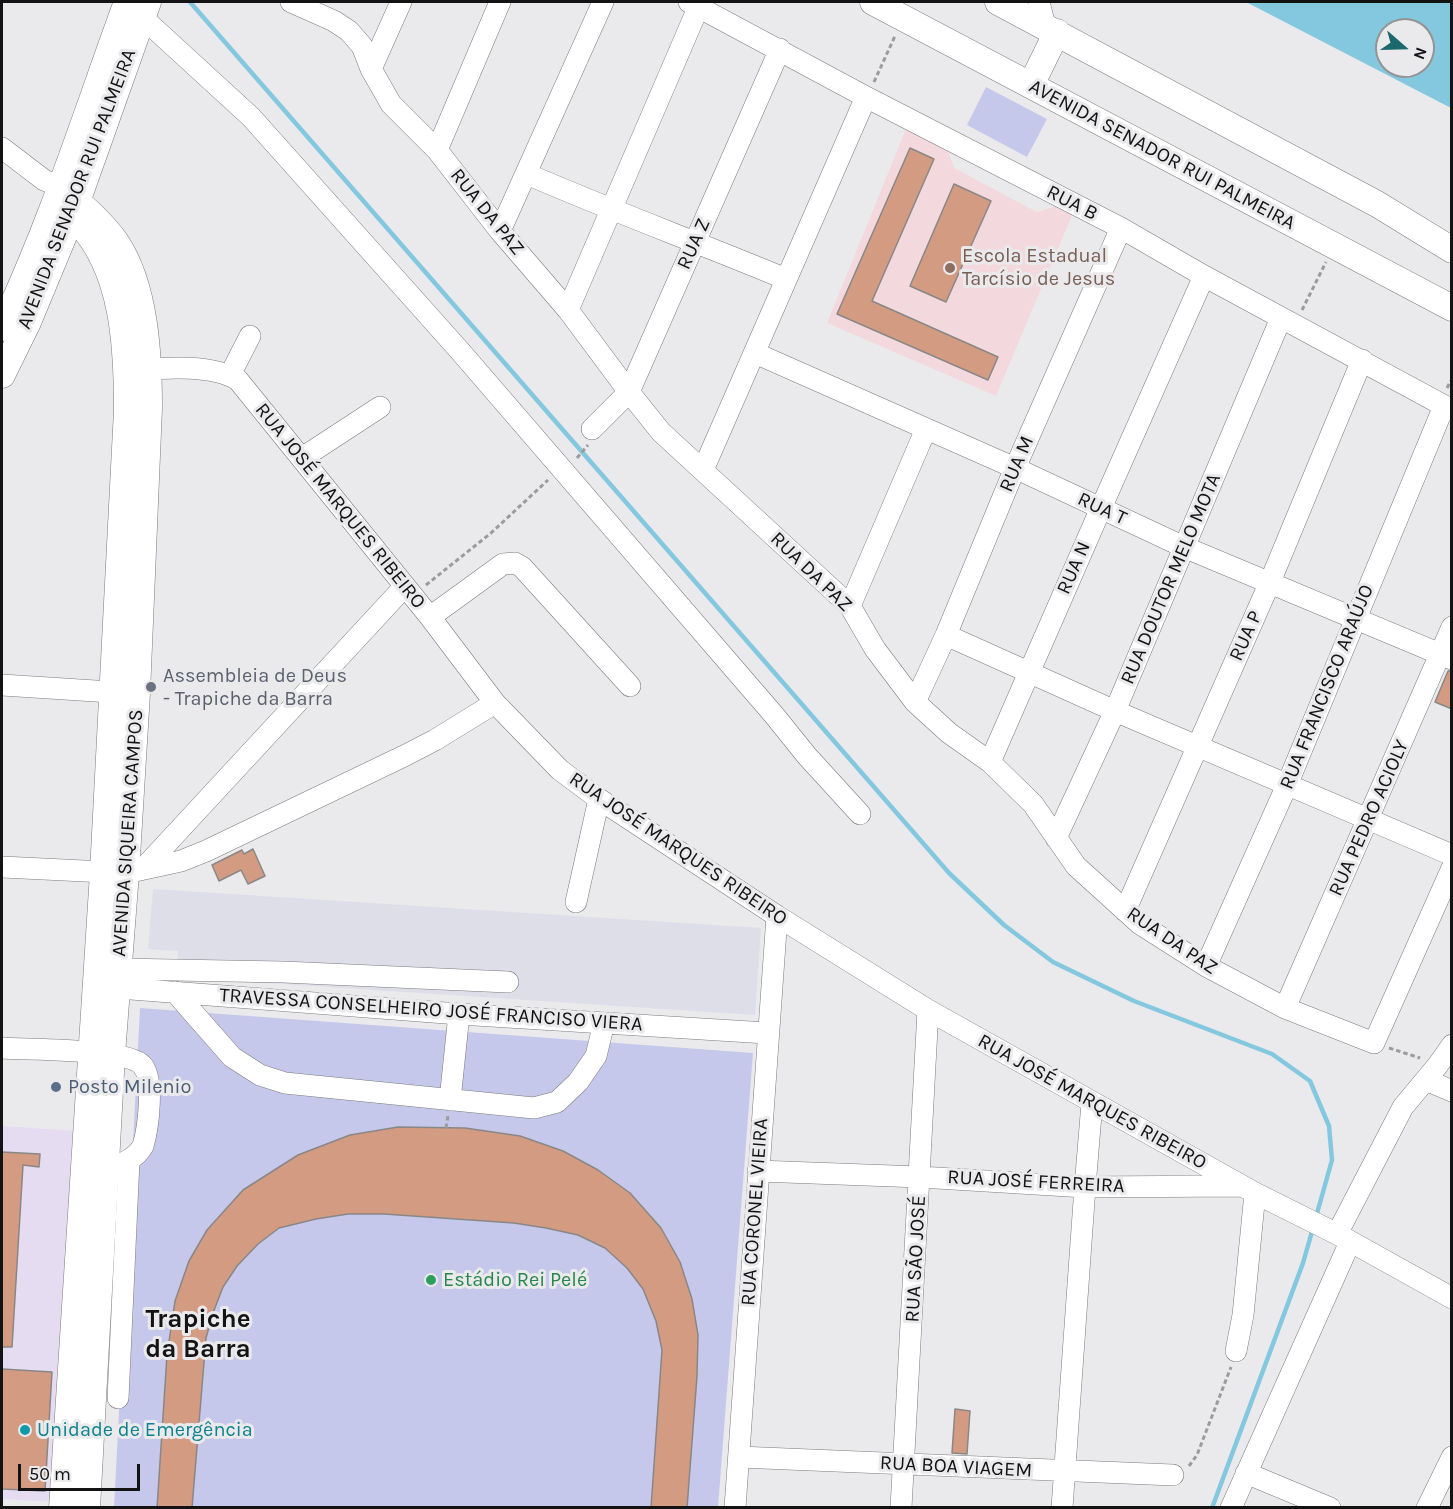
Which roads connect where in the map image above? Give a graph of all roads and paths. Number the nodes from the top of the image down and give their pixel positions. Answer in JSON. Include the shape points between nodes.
{"nodes":[{"id":1,"x":401,"y":2,"type":"edge"},
{"id":2,"x":500,"y":2,"type":"edge"},
{"id":3,"x":603,"y":2,"type":"edge"},
{"id":4,"x":873,"y":2,"type":"edge"},
{"id":5,"x":998,"y":2,"type":"edge"},
{"id":6,"x":298,"y":3,"type":"edge"},
{"id":7,"x":694,"y":5,"type":"edge"},
{"id":8,"x":140,"y":7,"type":"edge"},
{"id":9,"x":903,"y":20,"type":"edge"},
{"id":10,"x":1047,"y":20,"type":"edge"},
{"id":11,"x":780,"y":49,"type":"junction"},
{"id":12,"x":371,"y":69,"type":"junction"},
{"id":13,"x":878,"y":73,"type":"dead end"},
{"id":14,"x":1031,"y":85,"type":"junction"},
{"id":15,"x":866,"y":97,"type":"junction"},
{"id":16,"x":2,"y":148,"type":"edge"},
{"id":17,"x":436,"y":150,"type":"junction"},
{"id":18,"x":527,"y":174,"type":"junction"},
{"id":19,"x":62,"y":197,"type":"junction"},
{"id":20,"x":612,"y":211,"type":"junction"},
{"id":21,"x":1121,"y":228,"type":"junction"},
{"id":22,"x":500,"y":231,"type":"junction"},
{"id":23,"x":695,"y":241,"type":"junction"},
{"id":24,"x":1334,"y":246,"type":"junction"},
{"id":25,"x":99,"y":250,"type":"junction"},
{"id":26,"x":1452,"y":250,"type":"edge"},
{"id":27,"x":57,"y":251,"type":"junction"},
{"id":28,"x":1204,"y":276,"type":"junction"},
{"id":29,"x":786,"y":279,"type":"junction"},
{"id":30,"x":1452,"y":308,"type":"edge"},
{"id":31,"x":568,"y":310,"type":"junction"},
{"id":32,"x":1288,"y":322,"type":"junction"},
{"id":33,"x":2,"y":328,"type":"edge"},
{"id":34,"x":250,"y":336,"type":"dead end"},
{"id":35,"x":755,"y":353,"type":"junction"},
{"id":36,"x":1362,"y":360,"type":"junction"},
{"id":37,"x":138,"y":370,"type":"junction"},
{"id":38,"x":2,"y":375,"type":"edge"},
{"id":39,"x":230,"y":375,"type":"junction"},
{"id":40,"x":628,"y":392,"type":"junction"},
{"id":41,"x":380,"y":407,"type":"dead end"},
{"id":42,"x":1448,"y":408,"type":"edge"},
{"id":43,"x":926,"y":429,"type":"junction"},
{"id":44,"x":592,"y":436,"type":"joint"},
{"id":45,"x":308,"y":454,"type":"junction"},
{"id":46,"x":569,"y":465,"type":"junction"},
{"id":47,"x":1015,"y":468,"type":"junction"},
{"id":48,"x":703,"y":470,"type":"junction"},
{"id":49,"x":1101,"y":508,"type":"junction"},
{"id":50,"x":1184,"y":548,"type":"junction"},
{"id":51,"x":1270,"y":582,"type":"junction"},
{"id":52,"x":409,"y":591,"type":"junction"},
{"id":53,"x":850,"y":606,"type":"junction"},
{"id":54,"x":430,"y":617,"type":"junction"},
{"id":55,"x":1354,"y":620,"type":"junction"},
{"id":56,"x":1452,"y":627,"type":"edge"},
{"id":57,"x":946,"y":635,"type":"junction"},
{"id":58,"x":1446,"y":657,"type":"edge"},
{"id":59,"x":1029,"y":671,"type":"junction"},
{"id":60,"x":2,"y":685,"type":"edge"},
{"id":61,"x":630,"y":686,"type":"dead end"},
{"id":62,"x":125,"y":693,"type":"junction"},
{"id":63,"x":915,"y":702,"type":"junction"},
{"id":64,"x":495,"y":703,"type":"junction"},
{"id":65,"x":1114,"y":711,"type":"junction"},
{"id":66,"x":1197,"y":745,"type":"junction"},
{"id":67,"x":990,"y":762,"type":"junction"},
{"id":68,"x":1287,"y":785,"type":"junction"},
{"id":69,"x":599,"y":799,"type":"junction"},
{"id":70,"x":860,"y":814,"type":"dead end"},
{"id":71,"x":1368,"y":820,"type":"junction"},
{"id":72,"x":1056,"y":838,"type":"junction"},
{"id":73,"x":1452,"y":855,"type":"edge"},
{"id":74,"x":2,"y":867,"type":"edge"},
{"id":75,"x":1452,"y":868,"type":"edge"},
{"id":76,"x":124,"y":872,"type":"junction"},
{"id":77,"x":576,"y":902,"type":"dead end"},
{"id":78,"x":1125,"y":911,"type":"junction"},
{"id":79,"x":777,"y":916,"type":"junction"},
{"id":80,"x":1206,"y":966,"type":"junction"},
{"id":81,"x":508,"y":982,"type":"dead end"},
{"id":82,"x":111,"y":983,"type":"junction"},
{"id":83,"x":175,"y":992,"type":"junction"},
{"id":84,"x":1285,"y":1008,"type":"junction"},
{"id":85,"x":928,"y":1010,"type":"junction"},
{"id":86,"x":459,"y":1014,"type":"junction"},
{"id":87,"x":604,"y":1023,"type":"junction"},
{"id":88,"x":767,"y":1033,"type":"junction"},
{"id":89,"x":1374,"y":1043,"type":"junction"},
{"id":90,"x":1452,"y":1045,"type":"edge"},
{"id":91,"x":2,"y":1048,"type":"edge"},
{"id":92,"x":101,"y":1054,"type":"junction"},
{"id":93,"x":1432,"y":1072,"type":"junction"},
{"id":94,"x":1452,"y":1091,"type":"edge"},
{"id":95,"x":450,"y":1100,"type":"junction"},
{"id":96,"x":1092,"y":1103,"type":"junction"},
{"id":97,"x":107,"y":1157,"type":"junction"},
{"id":98,"x":758,"y":1171,"type":"junction"},
{"id":99,"x":921,"y":1177,"type":"junction"},
{"id":100,"x":1085,"y":1187,"type":"junction"},
{"id":101,"x":1249,"y":1190,"type":"junction"},
{"id":102,"x":1340,"y":1236,"type":"junction"},
{"id":103,"x":1452,"y":1298,"type":"edge"},
{"id":104,"x":108,"y":1336,"type":"junction"},
{"id":105,"x":1236,"y":1351,"type":"joint"},
{"id":106,"x":125,"y":1396,"type":"dead end"},
{"id":107,"x":739,"y":1457,"type":"junction"},
{"id":108,"x":1452,"y":1457,"type":"edge"},
{"id":109,"x":903,"y":1464,"type":"junction"},
{"id":110,"x":1065,"y":1472,"type":"junction"},
{"id":111,"x":1246,"y":1473,"type":"junction"},
{"id":112,"x":1173,"y":1475,"type":"joint"},
{"id":113,"x":62,"y":1508,"type":"edge"},
{"id":114,"x":87,"y":1508,"type":"edge"},
{"id":115,"x":735,"y":1508,"type":"edge"},
{"id":116,"x":901,"y":1508,"type":"edge"},
{"id":117,"x":1062,"y":1508,"type":"edge"},
{"id":118,"x":1231,"y":1508,"type":"edge"},
{"id":119,"x":1330,"y":1508,"type":"edge"},
{"id":120,"x":1427,"y":1508,"type":"edge"}],
"edges":[{"from":1,"to":12,"type":"street"},
{"from":2,"to":17,"type":"street"},
{"from":3,"to":18,"type":"street"},
{"from":4,"to":9,"type":"main road","name":"AVENIDA SENADOR RUI PALMEIRA"},
{"from":5,"to":10,"type":"main road"},
{"from":6,"to":12,"type":"street","name":"RUA DA PAZ","via":[[349,31],[362,46]]},
{"from":7,"to":11,"type":"street","name":"RUA B"},
{"from":7,"to":20,"type":"street"},
{"from":8,"to":19,"type":"main road","name":"AVENIDA SENADOR RUI PALMEIRA"},
{"from":8,"to":46,"type":"street","via":[[251,117],[460,351]]},
{"from":9,"to":13,"type":"path"},
{"from":9,"to":14,"type":"main road","name":"AVENIDA SENADOR RUI PALMEIRA"},
{"from":10,"to":14,"type":"main road"},
{"from":10,"to":26,"type":"main road"},
{"from":11,"to":15,"type":"street","name":"RUA B"},
{"from":11,"to":23,"type":"street","name":"RUA Z"},
{"from":12,"to":17,"type":"street","name":"RUA DA PAZ","via":[[391,104]]},
{"from":14,"to":24,"type":"main road","name":"AVENIDA SENADOR RUI PALMEIRA"},
{"from":15,"to":21,"type":"street","name":"RUA B"},
{"from":15,"to":29,"type":"street"},
{"from":16,"to":19,"type":"street"},
{"from":17,"to":22,"type":"street","name":"RUA DA PAZ"},
{"from":18,"to":20,"type":"street"},
{"from":18,"to":22,"type":"street"},
{"from":19,"to":25,"type":"main road","name":"AVENIDA SIQUEIRA CAMPOS"},
{"from":19,"to":27,"type":"main road","name":"AVENIDA SENADOR RUI PALMEIRA"},
{"from":19,"to":33,"type":"main road","name":"AVENIDA SENADOR RUI PALMEIRA"},
{"from":19,"to":37,"type":"main road","name":"AVENIDA SIQUEIRA CAMPOS","via":[[116,242],[129,265],[137,289]]},
{"from":20,"to":23,"type":"street"},
{"from":20,"to":31,"type":"street"},
{"from":21,"to":28,"type":"street","name":"RUA B"},
{"from":21,"to":47,"type":"street","name":"RUA M"},
{"from":22,"to":31,"type":"street","name":"RUA DA PAZ"},
{"from":23,"to":29,"type":"street"},
{"from":23,"to":40,"type":"street","name":"RUA Z"},
{"from":24,"to":30,"type":"main road","name":"AVENIDA SENADOR RUI PALMEIRA"},
{"from":24,"to":32,"type":"path"},
{"from":25,"to":27,"type":"main road","via":[[78,243]]},
{"from":25,"to":37,"type":"main road","name":"AVENIDA SIQUEIRA CAMPOS","via":[[116,293],[124,339]]},
{"from":27,"to":38,"type":"main road","name":"AVENIDA SENADOR RUI PALMEIRA"},
{"from":28,"to":32,"type":"street","name":"RUA B"},
{"from":28,"to":49,"type":"street","name":"RUA N"},
{"from":29,"to":35,"type":"street"},
{"from":31,"to":40,"type":"street","name":"RUA DA PAZ"},
{"from":32,"to":36,"type":"street","name":"RUA B"},
{"from":32,"to":50,"type":"street","name":"RUA DOUTOR MELO MOTA"},
{"from":34,"to":39,"type":"street"},
{"from":35,"to":43,"type":"street","name":"RUA T"},
{"from":35,"to":48,"type":"street"},
{"from":36,"to":42,"type":"street","name":"RUA B"},
{"from":36,"to":51,"type":"street","name":"RUA P"},
{"from":37,"to":39,"type":"street","via":[[196,369]]},
{"from":37,"to":62,"type":"main road","name":"AVENIDA SIQUEIRA CAMPOS","via":[[127,421]]},
{"from":39,"to":45,"type":"street","name":"RUA JOSÉ MARQUES RIBEIRO"},
{"from":40,"to":44,"type":"street","name":"RUA Z"},
{"from":40,"to":48,"type":"street","name":"RUA DA PAZ","via":[[661,432]]},
{"from":41,"to":45,"type":"street"},
{"from":42,"to":55,"type":"street","name":"RUA FRANCISCO ARAÚJO"},
{"from":43,"to":47,"type":"street","name":"RUA T"},
{"from":43,"to":53,"type":"street"},
{"from":44,"to":46,"type":"path"},
{"from":45,"to":52,"type":"street","name":"RUA JOSÉ MARQUES RIBEIRO"},
{"from":46,"to":52,"type":"path","via":[[482,540]]},
{"from":46,"to":70,"type":"street","via":[[807,756]]},
{"from":47,"to":49,"type":"street","name":"RUA T"},
{"from":47,"to":57,"type":"street","name":"RUA M"},
{"from":48,"to":53,"type":"street","name":"RUA DA PAZ"},
{"from":49,"to":50,"type":"street","name":"RUA T"},
{"from":49,"to":59,"type":"street","name":"RUA N"},
{"from":50,"to":51,"type":"street","name":"RUA T"},
{"from":50,"to":65,"type":"street","name":"RUA DOUTOR MELO MOTA"},
{"from":51,"to":55,"type":"street","name":"RUA T"},
{"from":51,"to":66,"type":"street","name":"RUA P"},
{"from":52,"to":54,"type":"street","name":"RUA JOSÉ MARQUES RIBEIRO"},
{"from":52,"to":76,"type":"street"},
{"from":53,"to":63,"type":"street","name":"RUA DA PAZ","via":[[875,649]]},
{"from":54,"to":61,"type":"street","via":[[503,564],[515,563]]},
{"from":54,"to":64,"type":"street","name":"RUA JOSÉ MARQUES RIBEIRO"},
{"from":55,"to":58,"type":"street","name":"RUA T"},
{"from":55,"to":68,"type":"street","name":"RUA FRANCISCO ARAÚJO"},
{"from":56,"to":58,"type":"street","name":"RUA PEDRO ACIOLY"},
{"from":57,"to":59,"type":"street"},
{"from":57,"to":63,"type":"street","name":"RUA M"},
{"from":58,"to":71,"type":"street","name":"RUA PEDRO ACIOLY"},
{"from":59,"to":65,"type":"street"},
{"from":59,"to":67,"type":"street","name":"RUA N"},
{"from":60,"to":62,"type":"street"},
{"from":62,"to":76,"type":"main road","name":"AVENIDA SIQUEIRA CAMPOS"},
{"from":63,"to":67,"type":"street","name":"RUA DA PAZ"},
{"from":64,"to":69,"type":"street","name":"RUA JOSÉ MARQUES RIBEIRO","via":[[561,770]]},
{"from":64,"to":76,"type":"street","via":[[435,740],[206,851],[181,861]]},
{"from":65,"to":66,"type":"street"},
{"from":65,"to":72,"type":"street","name":"RUA DOUTOR MELO MOTA"},
{"from":66,"to":68,"type":"street"},
{"from":66,"to":78,"type":"street","name":"RUA P"},
{"from":67,"to":72,"type":"street","name":"RUA DA PAZ","via":[[1033,804]]},
{"from":68,"to":71,"type":"street"},
{"from":68,"to":80,"type":"street","name":"RUA FRANCISCO ARAÚJO"},
{"from":69,"to":77,"type":"street"},
{"from":69,"to":79,"type":"street","name":"RUA JOSÉ MARQUES RIBEIRO"},
{"from":71,"to":73,"type":"street"},
{"from":71,"to":84,"type":"street","name":"RUA PEDRO ACIOLY"},
{"from":72,"to":78,"type":"street","name":"RUA DA PAZ","via":[[1076,866]]},
{"from":74,"to":76,"type":"street"},
{"from":75,"to":89,"type":"street"},
{"from":76,"to":82,"type":"main road","name":"AVENIDA SIQUEIRA CAMPOS"},
{"from":78,"to":80,"type":"street","name":"RUA DA PAZ"},
{"from":79,"to":85,"type":"street","name":"RUA JOSÉ MARQUES RIBEIRO"},
{"from":79,"to":88,"type":"street","name":"RUA CORONEL VIEIRA"},
{"from":80,"to":84,"type":"street","name":"RUA DA PAZ"},
{"from":81,"to":82,"type":"street","via":[[283,972]]},
{"from":82,"to":83,"type":"street","name":"TRAVESSA CONSELHEIRO JOSÉ FRANCISO VIERA"},
{"from":82,"to":92,"type":"main road","name":"AVENIDA SIQUEIRA CAMPOS"},
{"from":83,"to":86,"type":"street","name":"TRAVESSA CONSELHEIRO JOSÉ FRANCISO VIERA"},
{"from":83,"to":95,"type":"street","via":[[232,1057],[260,1075],[285,1083]]},
{"from":84,"to":89,"type":"street","name":"RUA DA PAZ"},
{"from":85,"to":96,"type":"street","name":"RUA JOSÉ MARQUES RIBEIRO"},
{"from":85,"to":99,"type":"street","name":"RUA SÃO JOSÉ"},
{"from":86,"to":87,"type":"street","name":"TRAVESSA CONSELHEIRO JOSÉ FRANCISO VIERA"},
{"from":86,"to":95,"type":"street"},
{"from":87,"to":88,"type":"street","name":"TRAVESSA CONSELHEIRO JOSÉ FRANCISO VIERA"},
{"from":87,"to":95,"type":"street","via":[[596,1056],[578,1082],[556,1102],[534,1108]]},
{"from":88,"to":98,"type":"street","name":"RUA CORONEL VIEIRA"},
{"from":89,"to":93,"type":"path"},
{"from":90,"to":93,"type":"street"},
{"from":91,"to":92,"type":"street"},
{"from":92,"to":97,"type":"main road","name":"AVENIDA SIQUEIRA CAMPOS"},
{"from":92,"to":97,"type":"street","via":[[131,1058],[142,1065],[150,1086],[145,1140],[140,1152]]},
{"from":93,"to":94,"type":"street"},
{"from":93,"to":102,"type":"street","via":[[1403,1107]]},
{"from":96,"to":100,"type":"street"},
{"from":96,"to":101,"type":"street","name":"RUA JOSÉ MARQUES RIBEIRO"},
{"from":97,"to":104,"type":"main road","name":"AVENIDA SIQUEIRA CAMPOS","via":[[114,1242]]},
{"from":97,"to":113,"type":"main road","name":"AVENIDA SIQUEIRA CAMPOS"},
{"from":98,"to":99,"type":"street","name":"RUA JOSÉ FERREIRA"},
{"from":98,"to":107,"type":"street","name":"RUA CORONEL VIEIRA"},
{"from":99,"to":100,"type":"street","name":"RUA JOSÉ FERREIRA"},
{"from":99,"to":109,"type":"street","name":"RUA SÃO JOSÉ"},
{"from":100,"to":101,"type":"street","name":"RUA JOSÉ FERREIRA"},
{"from":100,"to":110,"type":"street"},
{"from":101,"to":102,"type":"street","name":"RUA JOSÉ MARQUES RIBEIRO"},
{"from":101,"to":105,"type":"street","via":[[1243,1315]]},
{"from":102,"to":103,"type":"street","name":"RUA JOSÉ MARQUES RIBEIRO"},
{"from":102,"to":111,"type":"street"},
{"from":104,"to":106,"type":"street","via":[[125,1338],[131,1350]]},
{"from":104,"to":114,"type":"main road","name":"AVENIDA SIQUEIRA CAMPOS"},
{"from":105,"to":112,"type":"path","via":[[1197,1455],[1187,1470]]},
{"from":107,"to":109,"type":"street","name":"RUA BOA VIAGEM"},
{"from":107,"to":115,"type":"street","name":"RUA CORONEL VIEIRA"},
{"from":108,"to":120,"type":"street"},
{"from":109,"to":110,"type":"street","name":"RUA BOA VIAGEM"},
{"from":109,"to":116,"type":"street","name":"RUA SÃO JOSÉ"},
{"from":110,"to":112,"type":"street","name":"RUA BOA VIAGEM"},
{"from":110,"to":117,"type":"street"},
{"from":111,"to":118,"type":"street"},
{"from":111,"to":119,"type":"street"}]}
